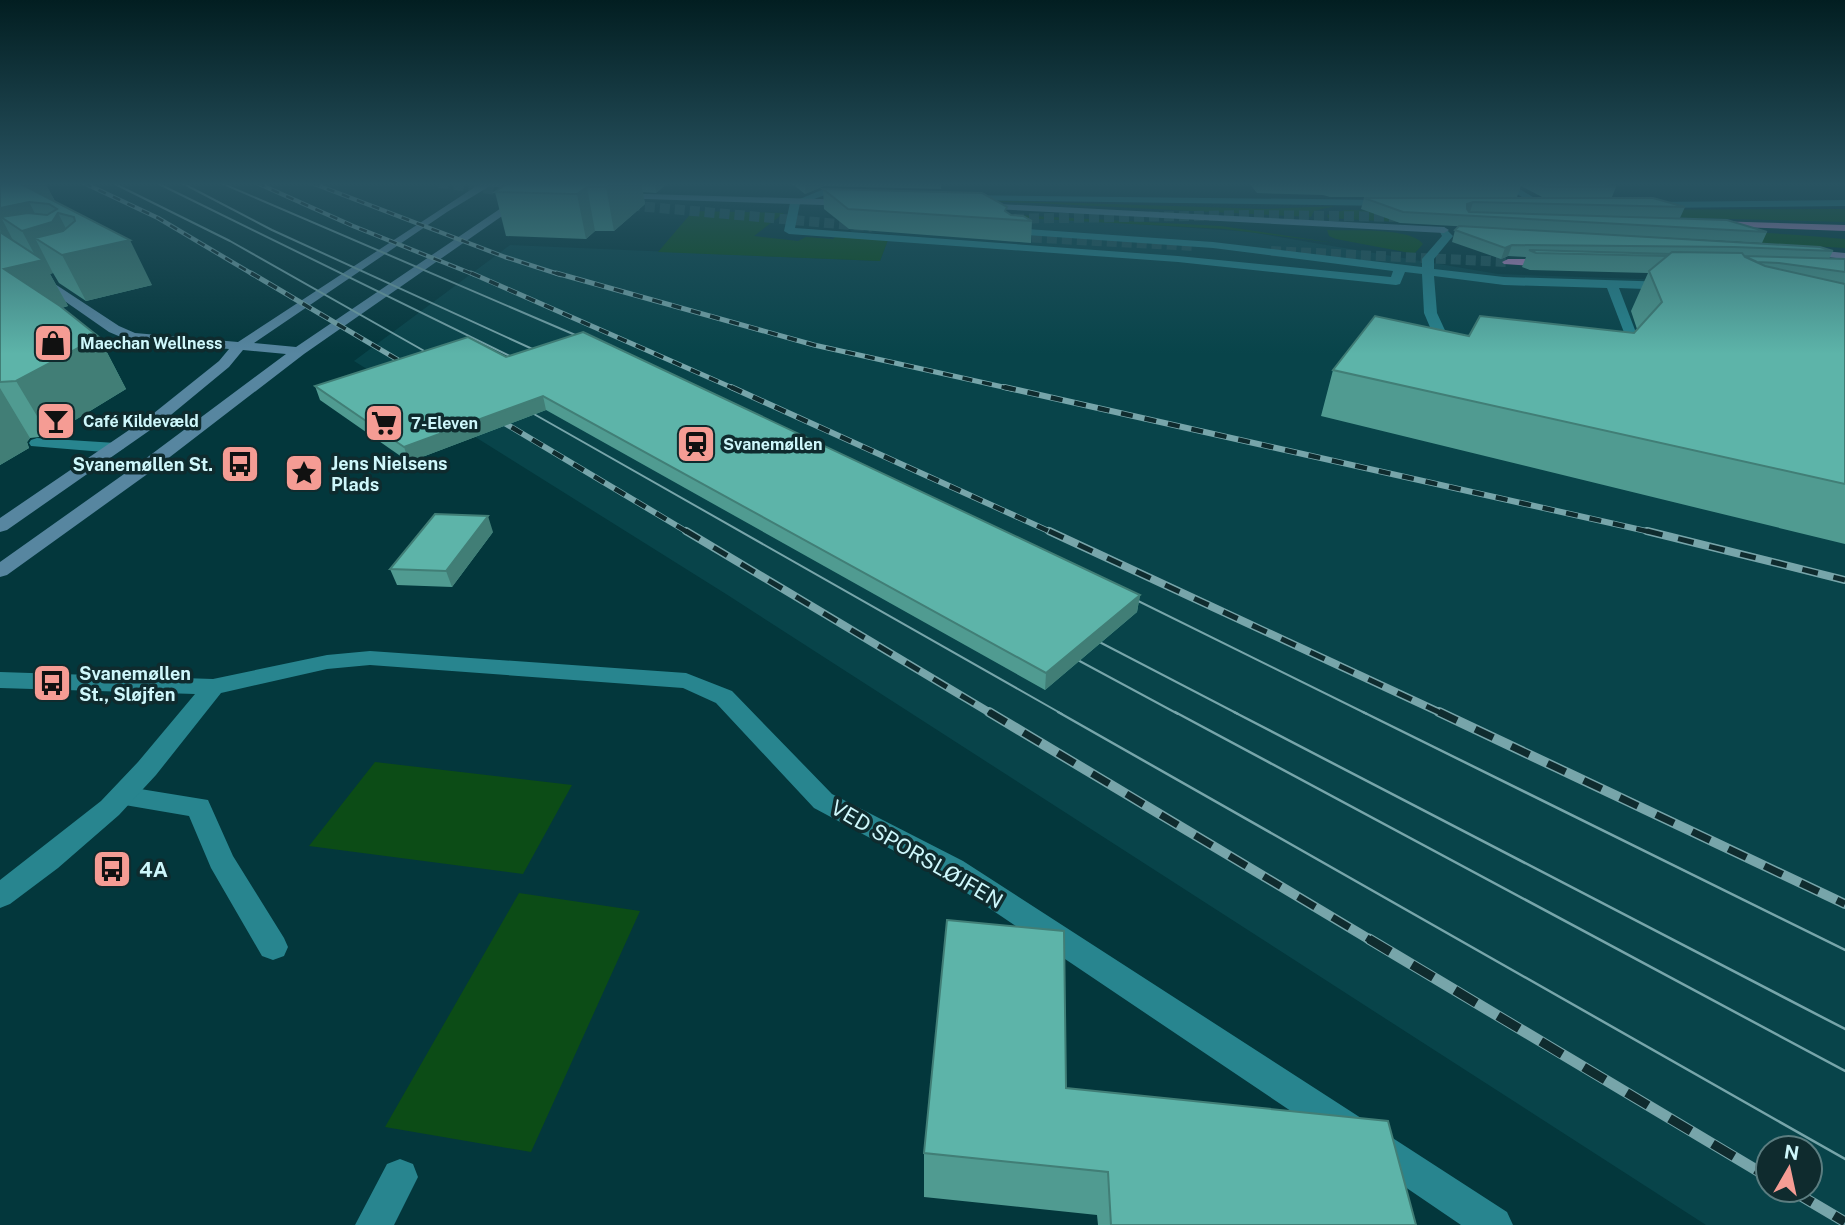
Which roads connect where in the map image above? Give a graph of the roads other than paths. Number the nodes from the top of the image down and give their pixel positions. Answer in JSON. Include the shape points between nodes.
{"nodes":[{"id":1,"x":398,"y":240,"type":"edge"},
{"id":2,"x":463,"y":240,"type":"edge"},
{"id":3,"x":916,"y":240,"type":"edge"},
{"id":4,"x":1138,"y":240,"type":"edge"},
{"id":5,"x":1445,"y":240,"type":"edge"},
{"id":6,"x":1793,"y":251,"type":"edge"},
{"id":7,"x":6,"y":253,"type":"edge"},
{"id":8,"x":1845,"y":254,"type":"edge"},
{"id":9,"x":1508,"y":262,"type":"tunnel mouth"},
{"id":10,"x":1562,"y":263,"type":"edge"},
{"id":11,"x":1401,"y":267,"type":"junction"},
{"id":12,"x":1428,"y":271,"type":"junction"},
{"id":13,"x":1612,"y":285,"type":"junction"},
{"id":14,"x":1681,"y":286,"type":"edge"},
{"id":15,"x":239,"y":348,"type":"junction"},
{"id":16,"x":1441,"y":349,"type":"edge"},
{"id":17,"x":299,"y":351,"type":"junction"},
{"id":18,"x":1612,"y":366,"type":"edge"},
{"id":19,"x":37,"y":443,"type":"dead end"},
{"id":20,"x":116,"y":449,"type":"junction"},
{"id":21,"x":0,"y":526,"type":"edge"},
{"id":22,"x":0,"y":571,"type":"edge"},
{"id":23,"x":0,"y":680,"type":"edge"},
{"id":24,"x":213,"y":687,"type":"junction"},
{"id":25,"x":122,"y":796,"type":"junction"},
{"id":26,"x":0,"y":897,"type":"edge"},
{"id":27,"x":273,"y":947,"type":"dead end"},
{"id":28,"x":400,"y":1177,"type":"dead end"},
{"id":29,"x":374,"y":1225,"type":"edge"},
{"id":30,"x":1494,"y":1225,"type":"edge"}],
"edges":[{"from":1,"to":15,"type":"street"},
{"from":2,"to":17,"type":"street"},
{"from":3,"to":11,"type":"street","via":[[1192,260],[1396,281]]},
{"from":4,"to":11,"type":"street"},
{"from":5,"to":12,"type":"street","via":[[1429,259]]},
{"from":6,"to":8,"type":"main road"},
{"from":7,"to":15,"type":"street","via":[[114,329],[133,337]]},
{"from":9,"to":10,"type":"highway"},
{"from":11,"to":12,"type":"street"},
{"from":12,"to":13,"type":"street","via":[[1504,281]]},
{"from":12,"to":16,"type":"street","via":[[1434,332],[1442,339]]},
{"from":13,"to":14,"type":"street"},
{"from":13,"to":18,"type":"street","via":[[1633,343]]},
{"from":15,"to":17,"type":"street"},
{"from":15,"to":20,"type":"street"},
{"from":17,"to":22,"type":"street"},
{"from":19,"to":20,"type":"street"},
{"from":20,"to":21,"type":"street"},
{"from":23,"to":24,"type":"street","name":"VED SPORSLØJFEN"},
{"from":24,"to":25,"type":"street"},
{"from":24,"to":30,"type":"street","name":"VED SPORSLØJFEN","via":[[327,662],[370,658],[686,681],[724,696],[823,801],[953,869]]},
{"from":25,"to":26,"type":"street"},
{"from":25,"to":27,"type":"street","via":[[199,807],[221,860]]},
{"from":28,"to":29,"type":"street"}]}
